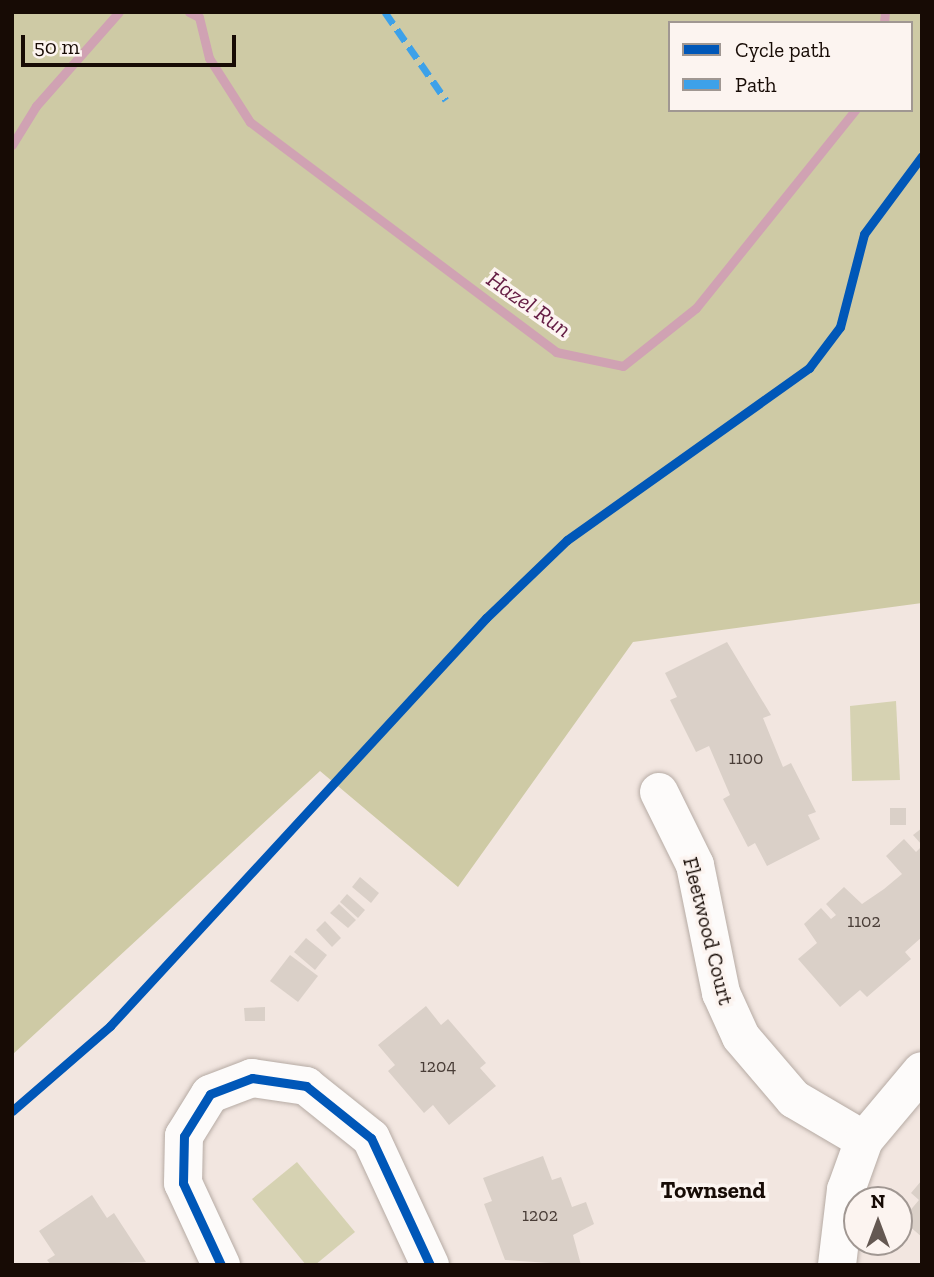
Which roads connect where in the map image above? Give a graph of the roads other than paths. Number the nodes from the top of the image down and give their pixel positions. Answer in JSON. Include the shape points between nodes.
{"nodes":[{"id":1,"x":659,"y":792,"type":"dead end"},
{"id":2,"x":922,"y":1071,"type":"edge"},
{"id":3,"x":864,"y":1140,"type":"junction"},
{"id":4,"x":221,"y":1265,"type":"edge"},
{"id":5,"x":430,"y":1265,"type":"edge"},
{"id":6,"x":837,"y":1265,"type":"edge"}],
"edges":[{"from":1,"to":3,"type":"street","name":"Fleetwood Court","via":[[695,865],[722,993],[741,1037],[794,1099]]},
{"from":2,"to":3,"type":"street"},
{"from":3,"to":6,"type":"street","via":[[846,1190]]},
{"from":4,"to":5,"type":"street","via":[[183,1183],[184,1136],[210,1094],[252,1078],[306,1086],[342,1108],[371,1138],[387,1161]]}]}
